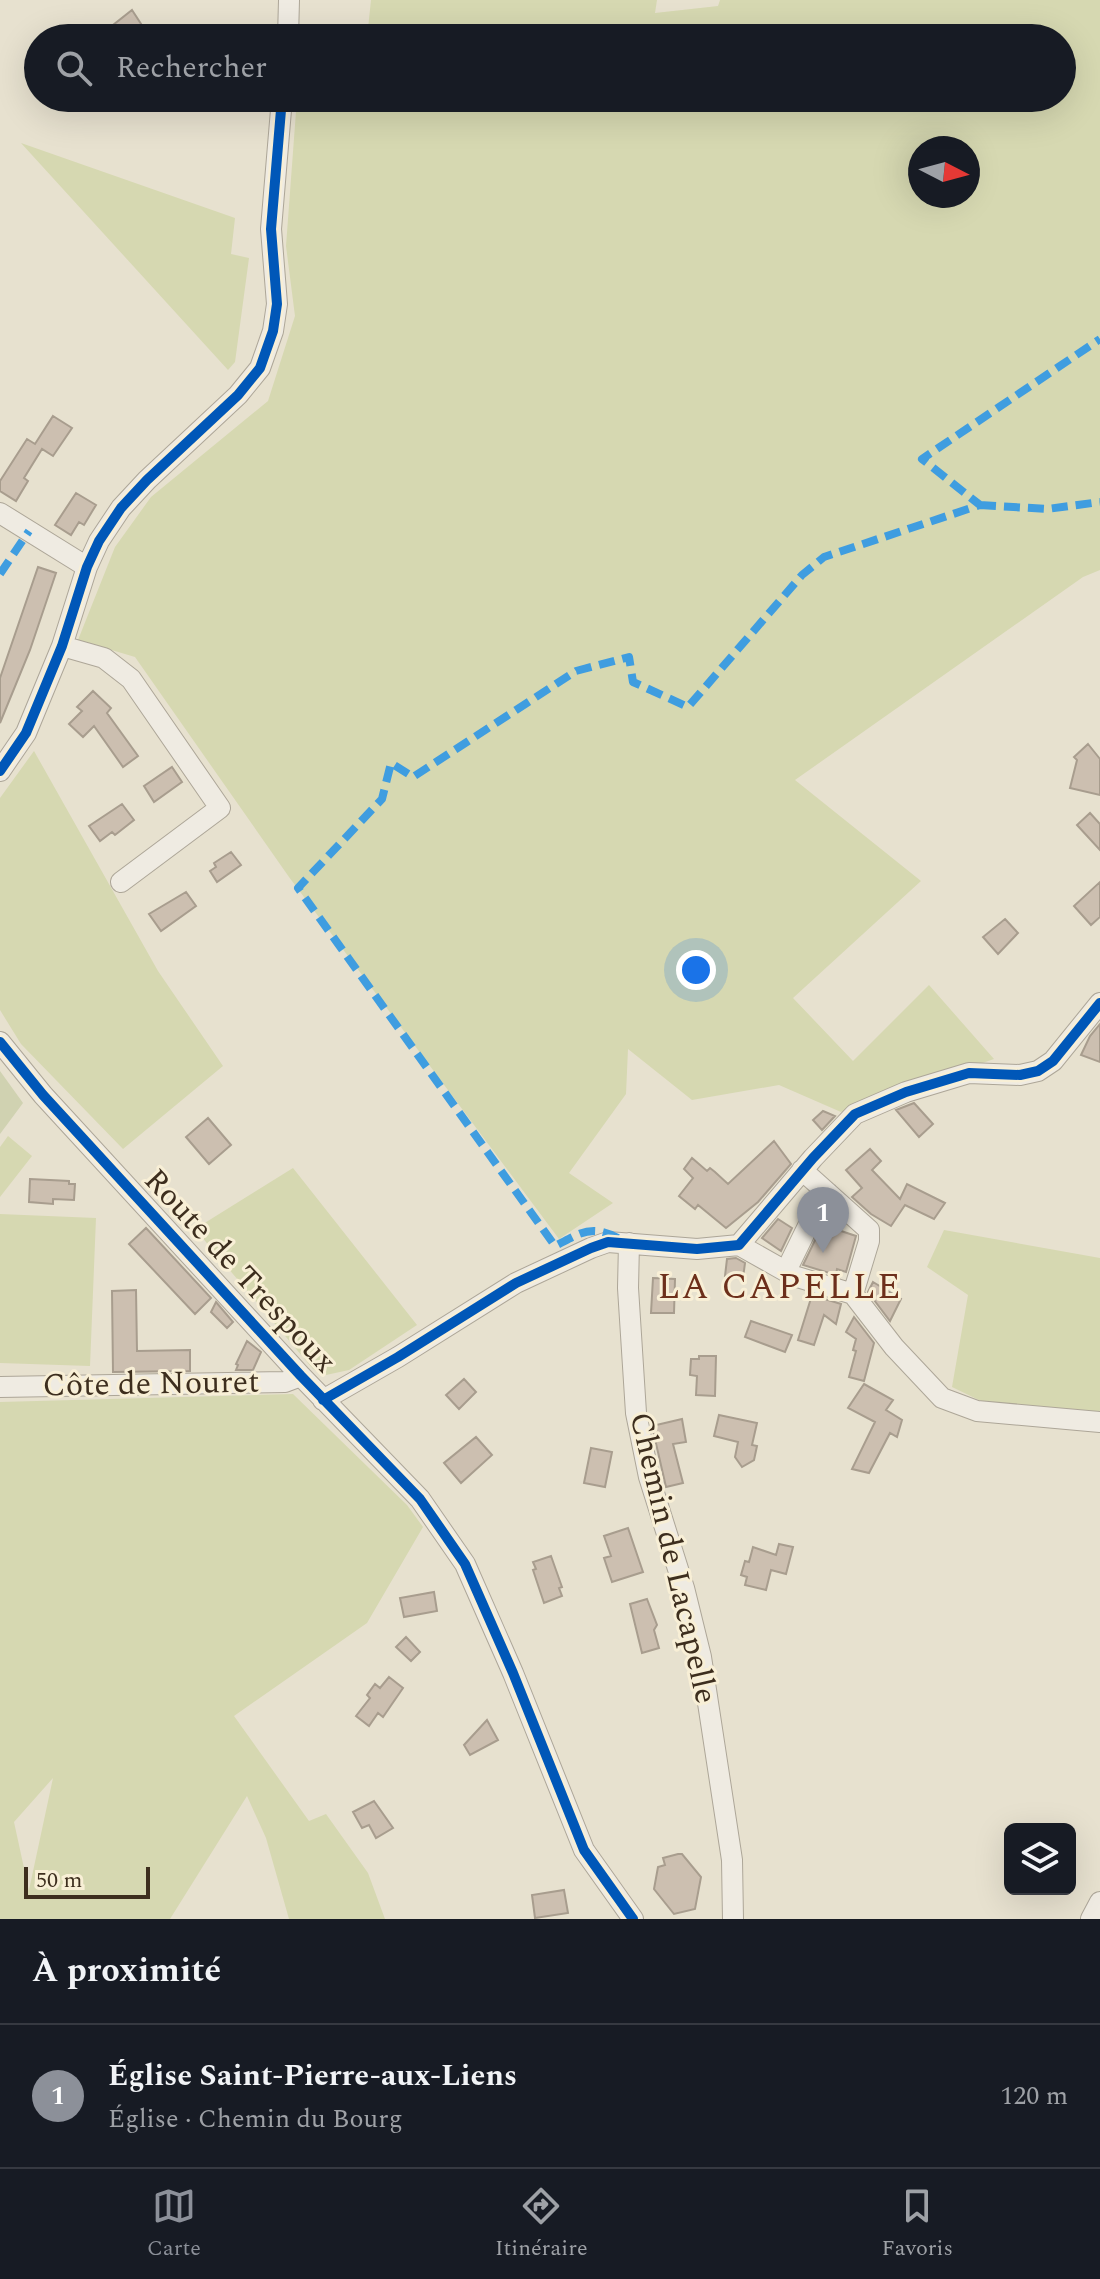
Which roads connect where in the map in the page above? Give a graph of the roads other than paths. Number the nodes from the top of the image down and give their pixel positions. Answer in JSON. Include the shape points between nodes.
{"nodes":[{"id":1,"x":294,"y":3,"type":"edge"},
{"id":2,"x":290,"y":24,"type":"edge"},
{"id":3,"x":281,"y":112,"type":"edge"},
{"id":4,"x":0,"y":513,"type":"edge"},
{"id":5,"x":87,"y":567,"type":"junction"},
{"id":6,"x":62,"y":646,"type":"junction"},
{"id":7,"x":0,"y":771,"type":"edge"},
{"id":8,"x":121,"y":882,"type":"dead end"},
{"id":9,"x":1100,"y":1003,"type":"edge"},
{"id":10,"x":0,"y":1042,"type":"edge"},
{"id":11,"x":802,"y":1170,"type":"junction"},
{"id":12,"x":828,"y":1193,"type":"junction"},
{"id":13,"x":629,"y":1243,"type":"junction"},
{"id":14,"x":739,"y":1245,"type":"junction"},
{"id":15,"x":786,"y":1271,"type":"junction"},
{"id":16,"x":853,"y":1294,"type":"junction"},
{"id":17,"x":301,"y":1376,"type":"junction"},
{"id":18,"x":0,"y":1387,"type":"edge"},
{"id":19,"x":323,"y":1400,"type":"junction"},
{"id":20,"x":1100,"y":1422,"type":"edge"},
{"id":21,"x":1100,"y":1902,"type":"edge"},
{"id":22,"x":633,"y":1919,"type":"edge"},
{"id":23,"x":733,"y":1919,"type":"edge"},
{"id":24,"x":1091,"y":1919,"type":"edge"}],
"edges":[{"from":1,"to":2,"type":"street"},
{"from":3,"to":5,"type":"street","via":[[271,229],[277,304],[260,368],[121,508]]},
{"from":4,"to":5,"type":"street"},
{"from":5,"to":6,"type":"street"},
{"from":6,"to":7,"type":"street","via":[[26,733]]},
{"from":6,"to":8,"type":"street","via":[[104,658],[131,679],[220,808]]},
{"from":9,"to":11,"type":"street","via":[[1053,1061],[1038,1071],[969,1073],[893,1097],[855,1114]]},
{"from":10,"to":17,"type":"street","name":"Route de Trespoux"},
{"from":11,"to":12,"type":"street"},
{"from":11,"to":14,"type":"street"},
{"from":12,"to":15,"type":"street"},
{"from":12,"to":16,"type":"street","via":[[869,1230]]},
{"from":13,"to":14,"type":"street","via":[[697,1249]]},
{"from":13,"to":19,"type":"street","via":[[591,1248],[516,1283]]},
{"from":13,"to":23,"type":"street","name":"Chemin de Lacapelle","via":[[636,1413],[701,1657],[732,1860]]},
{"from":14,"to":15,"type":"street"},
{"from":15,"to":16,"type":"street"},
{"from":16,"to":20,"type":"street","via":[[942,1398],[977,1411]]},
{"from":17,"to":18,"type":"street","name":"Côte de Nouret","via":[[285,1382]]},
{"from":17,"to":19,"type":"street","name":"Route de Trespoux"},
{"from":19,"to":22,"type":"street","name":"Route de Trespoux","via":[[420,1499],[465,1564],[584,1850]]},
{"from":21,"to":24,"type":"street"}]}
